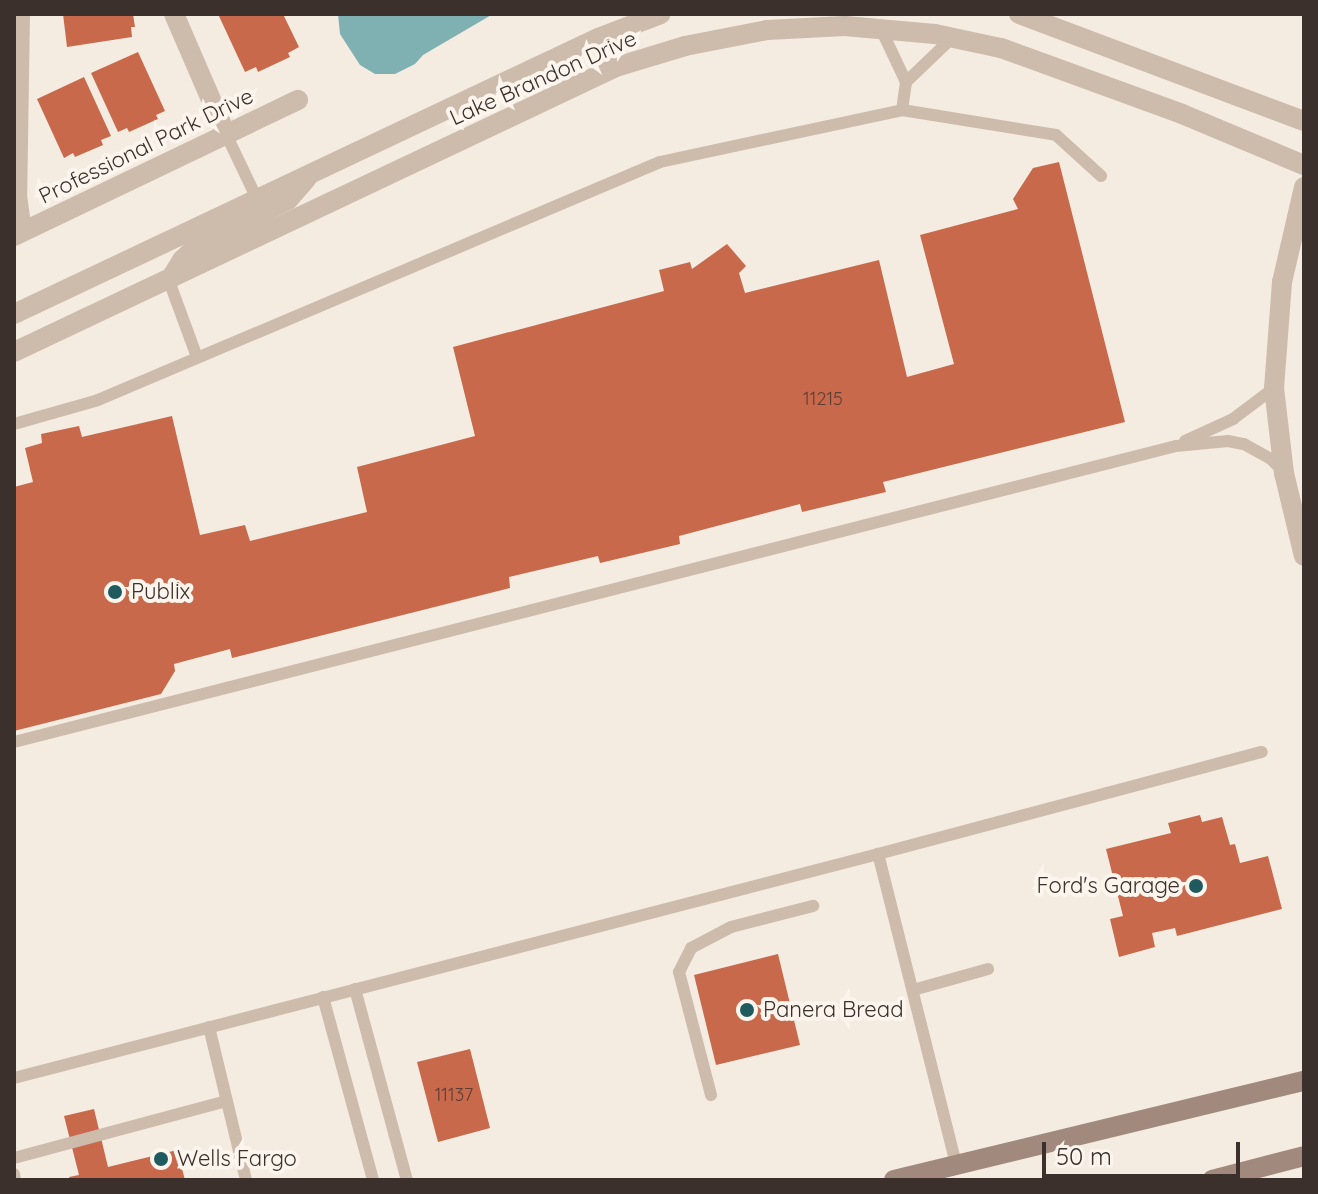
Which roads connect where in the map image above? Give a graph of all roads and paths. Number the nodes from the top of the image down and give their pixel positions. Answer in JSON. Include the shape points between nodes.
{"nodes":[{"id":1,"x":20,"y":14,"type":"edge"},
{"id":2,"x":174,"y":14,"type":"edge"},
{"id":3,"x":661,"y":14,"type":"edge"},
{"id":4,"x":1019,"y":14,"type":"edge"},
{"id":5,"x":845,"y":20,"type":"edge"},
{"id":6,"x":881,"y":29,"type":"junction"},
{"id":7,"x":952,"y":38,"type":"junction"},
{"id":8,"x":906,"y":82,"type":"junction"},
{"id":9,"x":298,"y":100,"type":"dead end"},
{"id":10,"x":902,"y":110,"type":"junction"},
{"id":11,"x":1304,"y":121,"type":"edge"},
{"id":12,"x":226,"y":134,"type":"junction"},
{"id":13,"x":1304,"y":165,"type":"edge"},
{"id":14,"x":314,"y":170,"type":"junction"},
{"id":15,"x":1101,"y":176,"type":"dead end"},
{"id":16,"x":1304,"y":187,"type":"edge"},
{"id":17,"x":257,"y":199,"type":"junction"},
{"id":18,"x":18,"y":234,"type":"edge"},
{"id":19,"x":169,"y":281,"type":"junction"},
{"id":20,"x":14,"y":314,"type":"edge"},
{"id":21,"x":14,"y":352,"type":"edge"},
{"id":22,"x":197,"y":357,"type":"junction"},
{"id":23,"x":1274,"y":388,"type":"junction"},
{"id":24,"x":14,"y":424,"type":"edge"},
{"id":25,"x":1176,"y":446,"type":"junction"},
{"id":26,"x":1284,"y":473,"type":"junction"},
{"id":27,"x":1304,"y":556,"type":"edge"},
{"id":28,"x":14,"y":742,"type":"edge"},
{"id":29,"x":1262,"y":752,"type":"dead end"},
{"id":30,"x":878,"y":854,"type":"junction"},
{"id":31,"x":813,"y":906,"type":"dead end"},
{"id":32,"x":988,"y":969,"type":"dead end"},
{"id":33,"x":355,"y":989,"type":"junction"},
{"id":34,"x":913,"y":990,"type":"junction"},
{"id":35,"x":323,"y":997,"type":"junction"},
{"id":36,"x":209,"y":1027,"type":"junction"},
{"id":37,"x":14,"y":1078,"type":"edge"},
{"id":38,"x":1304,"y":1081,"type":"edge"},
{"id":39,"x":711,"y":1095,"type":"dead end"},
{"id":40,"x":227,"y":1101,"type":"junction"},
{"id":41,"x":1304,"y":1156,"type":"edge"},
{"id":42,"x":14,"y":1158,"type":"edge"},
{"id":43,"x":956,"y":1164,"type":"junction"},
{"id":44,"x":246,"y":1180,"type":"edge"},
{"id":45,"x":373,"y":1180,"type":"edge"},
{"id":46,"x":407,"y":1180,"type":"edge"},
{"id":47,"x":894,"y":1180,"type":"edge"},
{"id":48,"x":1212,"y":1180,"type":"edge"}],
"edges":[{"from":1,"to":18,"type":"street"},
{"from":2,"to":12,"type":"street"},
{"from":3,"to":14,"type":"street","name":"Lake Brandon Drive"},
{"from":4,"to":11,"type":"street"},
{"from":5,"to":6,"type":"street","name":"Lake Brandon Drive"},
{"from":5,"to":19,"type":"street","name":"Lake Brandon Drive","via":[[685,46],[616,67]]},
{"from":6,"to":7,"type":"street","name":"Lake Brandon Drive"},
{"from":6,"to":8,"type":"lane"},
{"from":7,"to":8,"type":"lane"},
{"from":7,"to":13,"type":"street","name":"Lake Brandon Drive","via":[[1067,69]]},
{"from":8,"to":10,"type":"lane"},
{"from":9,"to":12,"type":"street","name":"Professional Park Drive"},
{"from":10,"to":15,"type":"lane","via":[[1056,135]]},
{"from":10,"to":22,"type":"lane","via":[[660,162]]},
{"from":12,"to":17,"type":"lane"},
{"from":12,"to":18,"type":"street","name":"Professional Park Drive"},
{"from":14,"to":17,"type":"street","name":"Lake Brandon Drive"},
{"from":14,"to":19,"type":"street","via":[[288,200],[199,244]]},
{"from":16,"to":23,"type":"street","via":[[1282,282]]},
{"from":17,"to":20,"type":"street","name":"Lake Brandon Drive"},
{"from":19,"to":21,"type":"street","name":"Lake Brandon Drive"},
{"from":19,"to":22,"type":"lane"},
{"from":22,"to":24,"type":"lane","via":[[98,400]]},
{"from":23,"to":25,"type":"lane","via":[[1233,419]]},
{"from":23,"to":26,"type":"street"},
{"from":25,"to":26,"type":"lane","via":[[1244,444]]},
{"from":25,"to":28,"type":"lane"},
{"from":26,"to":27,"type":"street"},
{"from":29,"to":30,"type":"lane"},
{"from":30,"to":33,"type":"lane"},
{"from":30,"to":34,"type":"lane"},
{"from":31,"to":39,"type":"lane","via":[[731,927],[691,948],[679,972]]},
{"from":32,"to":34,"type":"lane"},
{"from":33,"to":35,"type":"lane"},
{"from":33,"to":46,"type":"lane"},
{"from":34,"to":43,"type":"lane"},
{"from":35,"to":36,"type":"lane"},
{"from":35,"to":45,"type":"lane"},
{"from":36,"to":37,"type":"lane"},
{"from":36,"to":40,"type":"lane"},
{"from":38,"to":43,"type":"main road"},
{"from":40,"to":42,"type":"lane"},
{"from":40,"to":44,"type":"lane"},
{"from":41,"to":48,"type":"main road"},
{"from":43,"to":47,"type":"main road"}]}
